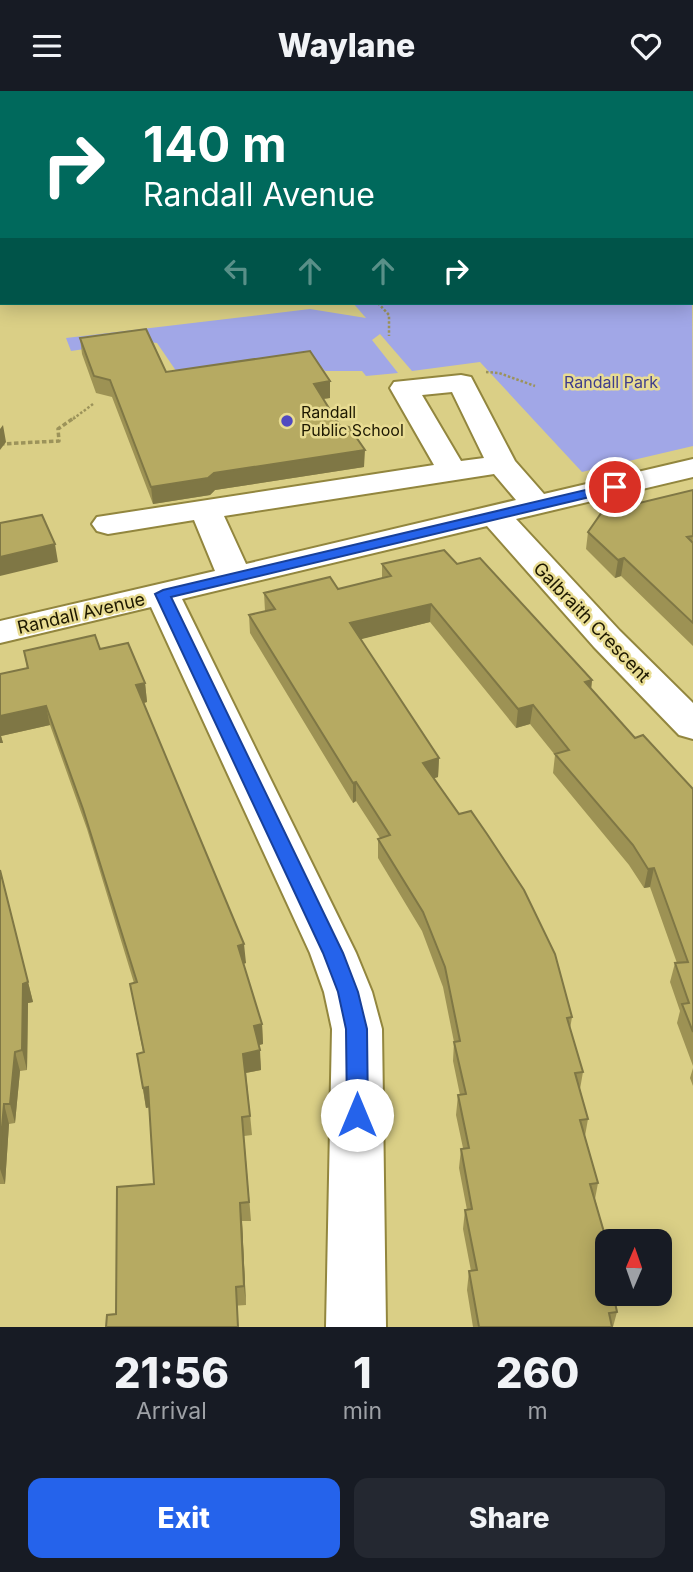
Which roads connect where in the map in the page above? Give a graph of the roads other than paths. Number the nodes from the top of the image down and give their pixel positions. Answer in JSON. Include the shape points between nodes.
{"nodes":[{"id":1,"x":502,"y":464,"type":"junction"},
{"id":2,"x":693,"y":468,"type":"edge"},
{"id":3,"x":453,"y":471,"type":"junction"},
{"id":4,"x":537,"y":505,"type":"junction"},
{"id":5,"x":205,"y":509,"type":"junction"},
{"id":6,"x":494,"y":515,"type":"junction"},
{"id":7,"x":108,"y":524,"type":"dead end"},
{"id":8,"x":235,"y":577,"type":"junction"},
{"id":9,"x":163,"y":594,"type":"junction"},
{"id":10,"x":0,"y":632,"type":"edge"},
{"id":11,"x":693,"y":726,"type":"edge"},
{"id":12,"x":356,"y":1327,"type":"edge"}],
"edges":[{"from":1,"to":3,"type":"street"},
{"from":1,"to":3,"type":"street","via":[[461,383],[404,388]]},
{"from":1,"to":4,"type":"street"},
{"from":2,"to":4,"type":"street","name":"Randall Avenue"},
{"from":3,"to":5,"type":"street"},
{"from":4,"to":6,"type":"street","name":"Randall Avenue"},
{"from":5,"to":7,"type":"street"},
{"from":5,"to":8,"type":"street"},
{"from":6,"to":8,"type":"street","name":"Randall Avenue"},
{"from":6,"to":11,"type":"street","name":"Galbraith Crescent"},
{"from":8,"to":9,"type":"street","name":"Randall Avenue"},
{"from":9,"to":10,"type":"street","name":"Randall Avenue"},
{"from":9,"to":12,"type":"street","via":[[348,992],[357,1029]]}]}
